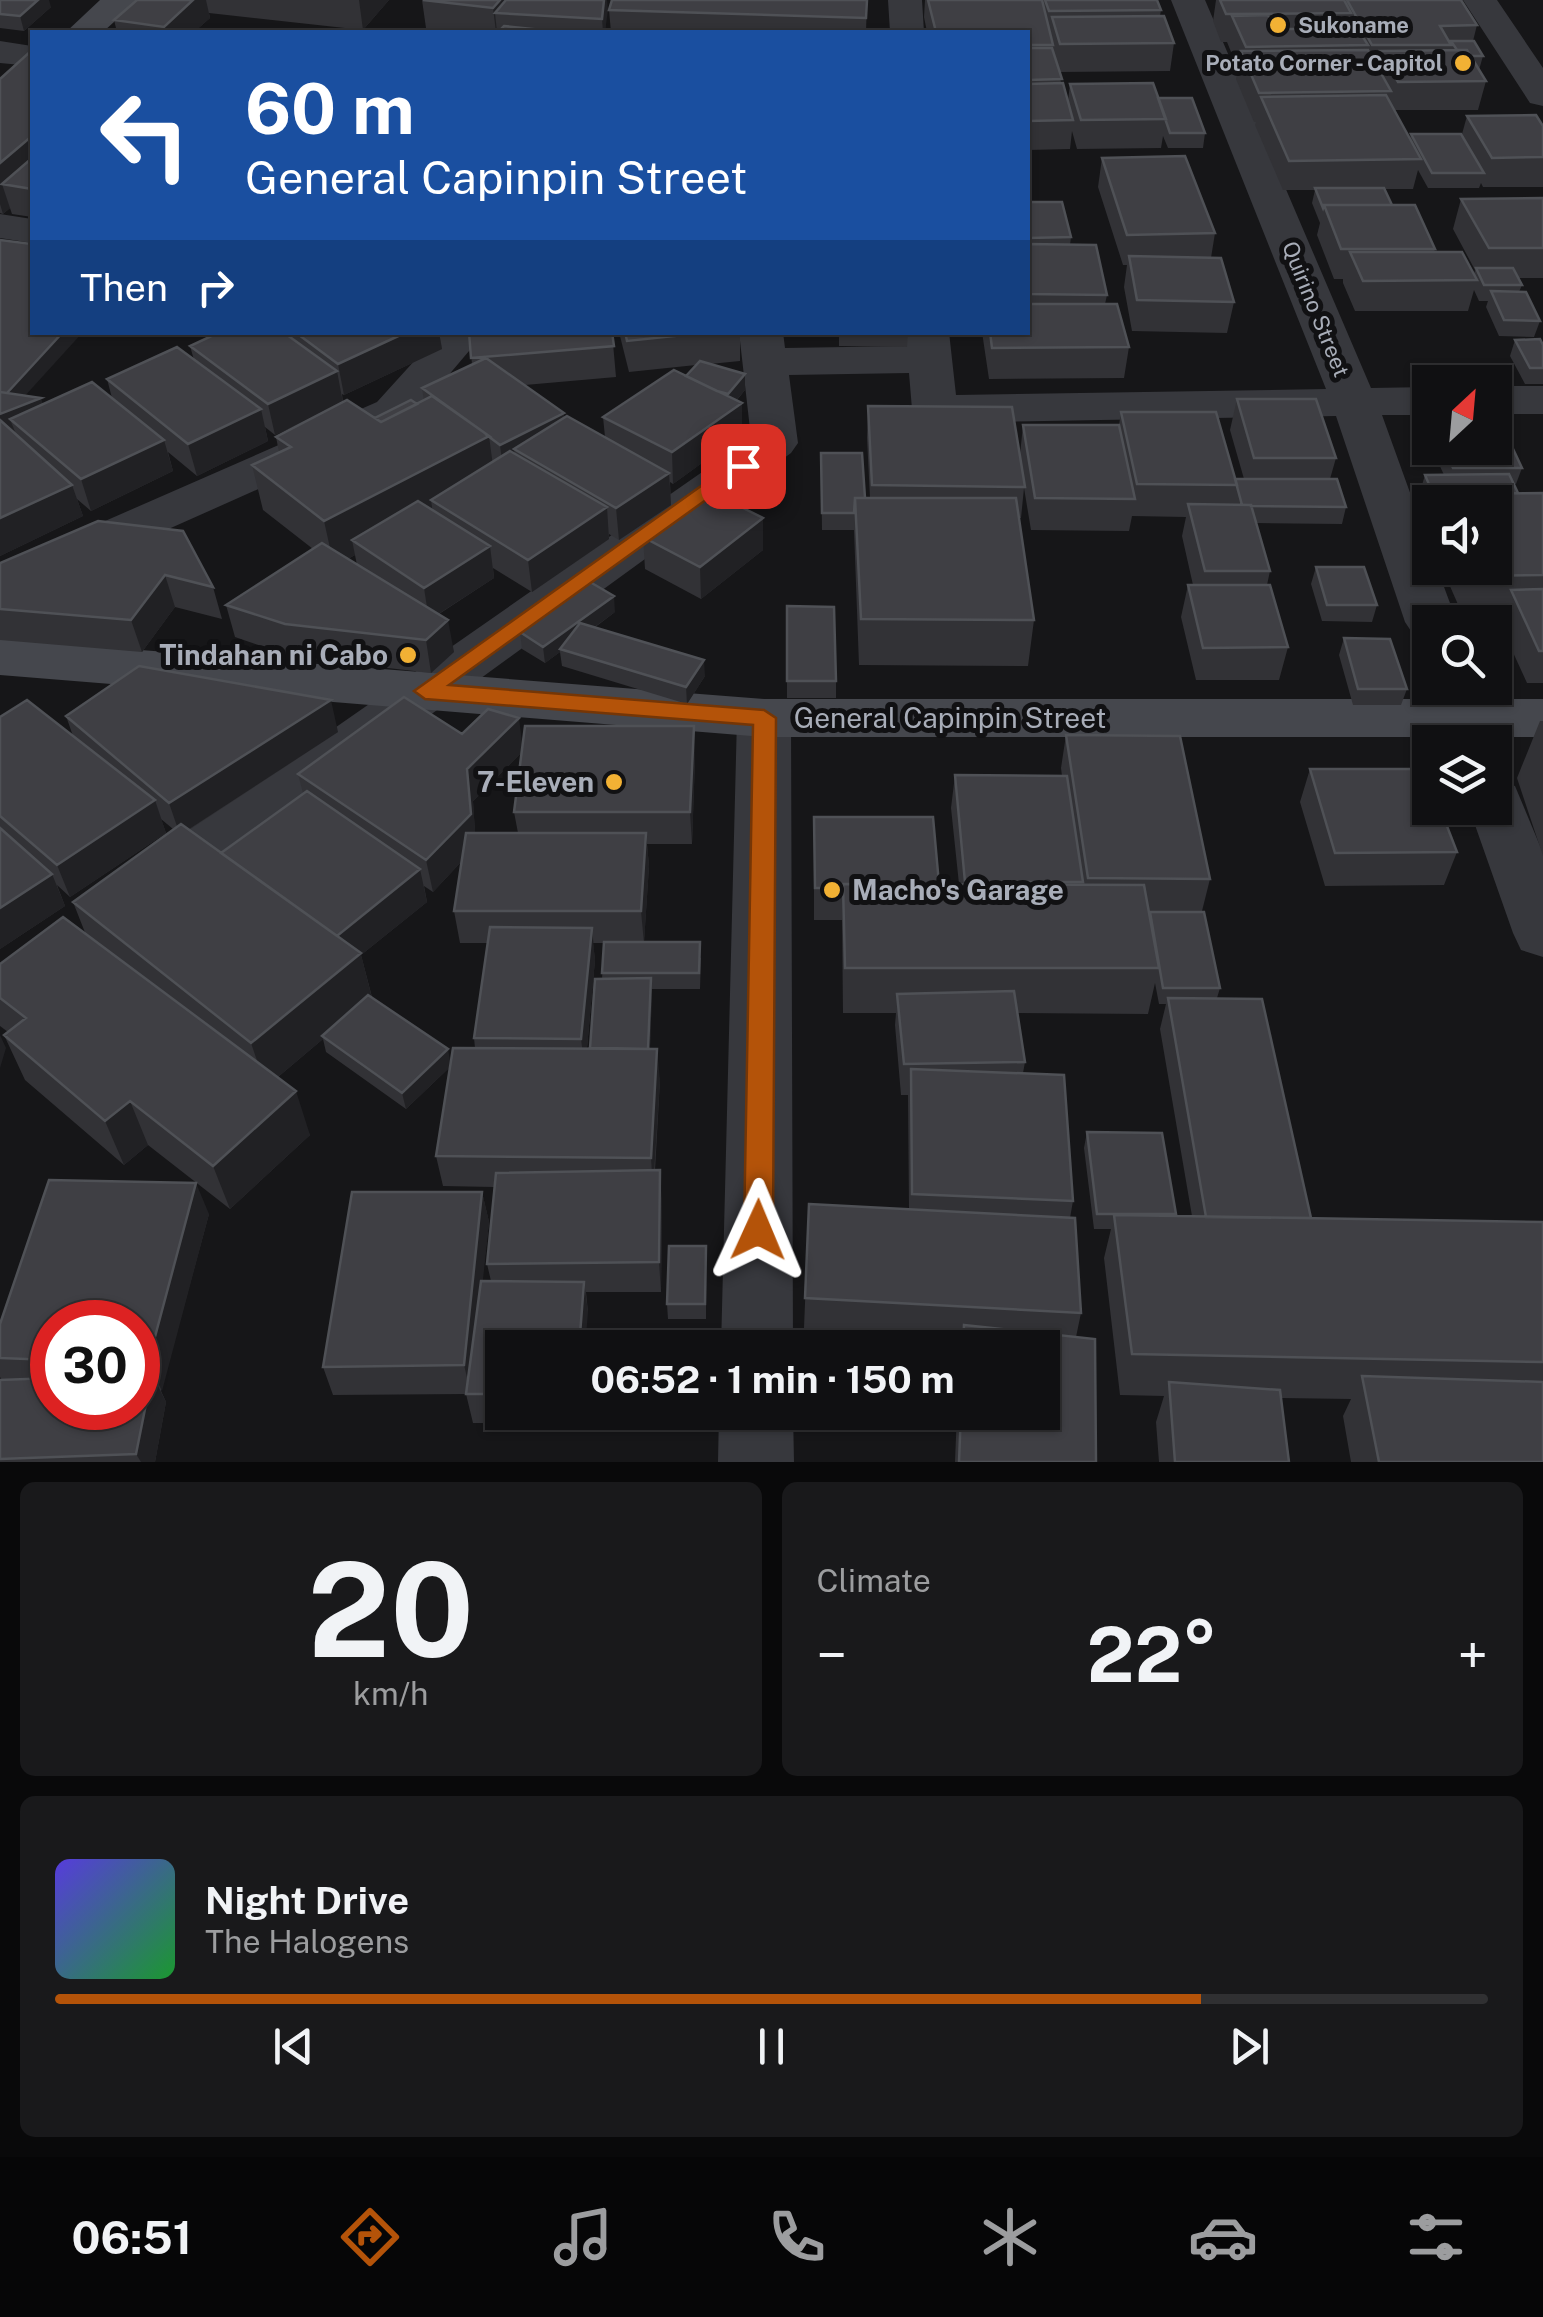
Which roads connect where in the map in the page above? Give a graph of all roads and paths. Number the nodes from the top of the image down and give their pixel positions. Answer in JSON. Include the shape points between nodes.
{"nodes":[{"id":1,"x":121,"y":0,"type":"edge"},
{"id":2,"x":905,"y":0,"type":"edge"},
{"id":3,"x":1188,"y":0,"type":"edge"},
{"id":4,"x":1480,"y":0,"type":"edge"},
{"id":5,"x":85,"y":30,"type":"edge"},
{"id":6,"x":907,"y":30,"type":"edge"},
{"id":7,"x":0,"y":52,"type":"edge"},
{"id":8,"x":29,"y":73,"type":"edge"},
{"id":9,"x":1543,"y":95,"type":"edge"},
{"id":10,"x":0,"y":226,"type":"edge"},
{"id":11,"x":30,"y":231,"type":"edge"},
{"id":12,"x":456,"y":335,"type":"edge"},
{"id":13,"x":927,"y":346,"type":"edge"},
{"id":14,"x":763,"y":347,"type":"edge"},
{"id":15,"x":1512,"y":400,"type":"edge"},
{"id":16,"x":1543,"y":400,"type":"edge"},
{"id":17,"x":1412,"y":401,"type":"edge"},
{"id":18,"x":1354,"y":402,"type":"junction"},
{"id":19,"x":0,"y":587,"type":"edge"},
{"id":20,"x":1426,"y":605,"type":"edge"},
{"id":21,"x":0,"y":657,"type":"edge"},
{"id":22,"x":425,"y":691,"type":"junction"},
{"id":23,"x":1464,"y":716,"type":"edge"},
{"id":24,"x":764,"y":718,"type":"junction"},
{"id":25,"x":1543,"y":718,"type":"edge"},
{"id":26,"x":1504,"y":825,"type":"edge"},
{"id":27,"x":110,"y":915,"type":"edge"},
{"id":28,"x":1543,"y":933,"type":"edge"},
{"id":29,"x":757,"y":1330,"type":"edge"},
{"id":30,"x":756,"y":1430,"type":"edge"},
{"id":31,"x":756,"y":1462,"type":"edge"}],
"edges":[{"from":1,"to":5,"type":"street"},
{"from":2,"to":6,"type":"street"},
{"from":3,"to":18,"type":"street","name":"Quirino Street"},
{"from":4,"to":9,"type":"street"},
{"from":7,"to":8,"type":"street"},
{"from":10,"to":11,"type":"street"},
{"from":12,"to":19,"type":"street","via":[[393,412]]},
{"from":13,"to":14,"type":"street"},
{"from":13,"to":18,"type":"street","via":[[935,409]]},
{"from":14,"to":22,"type":"street","via":[[775,443]]},
{"from":15,"to":16,"type":"street"},
{"from":17,"to":18,"type":"street"},
{"from":18,"to":20,"type":"street","name":"Quirino Street"},
{"from":21,"to":22,"type":"street","name":"General Capinpin Street"},
{"from":22,"to":24,"type":"street","name":"General Capinpin Street"},
{"from":22,"to":27,"type":"street"},
{"from":23,"to":24,"type":"street","name":"General Capinpin Street"},
{"from":23,"to":25,"type":"street","name":"General Capinpin Street"},
{"from":24,"to":29,"type":"street"},
{"from":26,"to":28,"type":"street"},
{"from":30,"to":31,"type":"street"}]}
